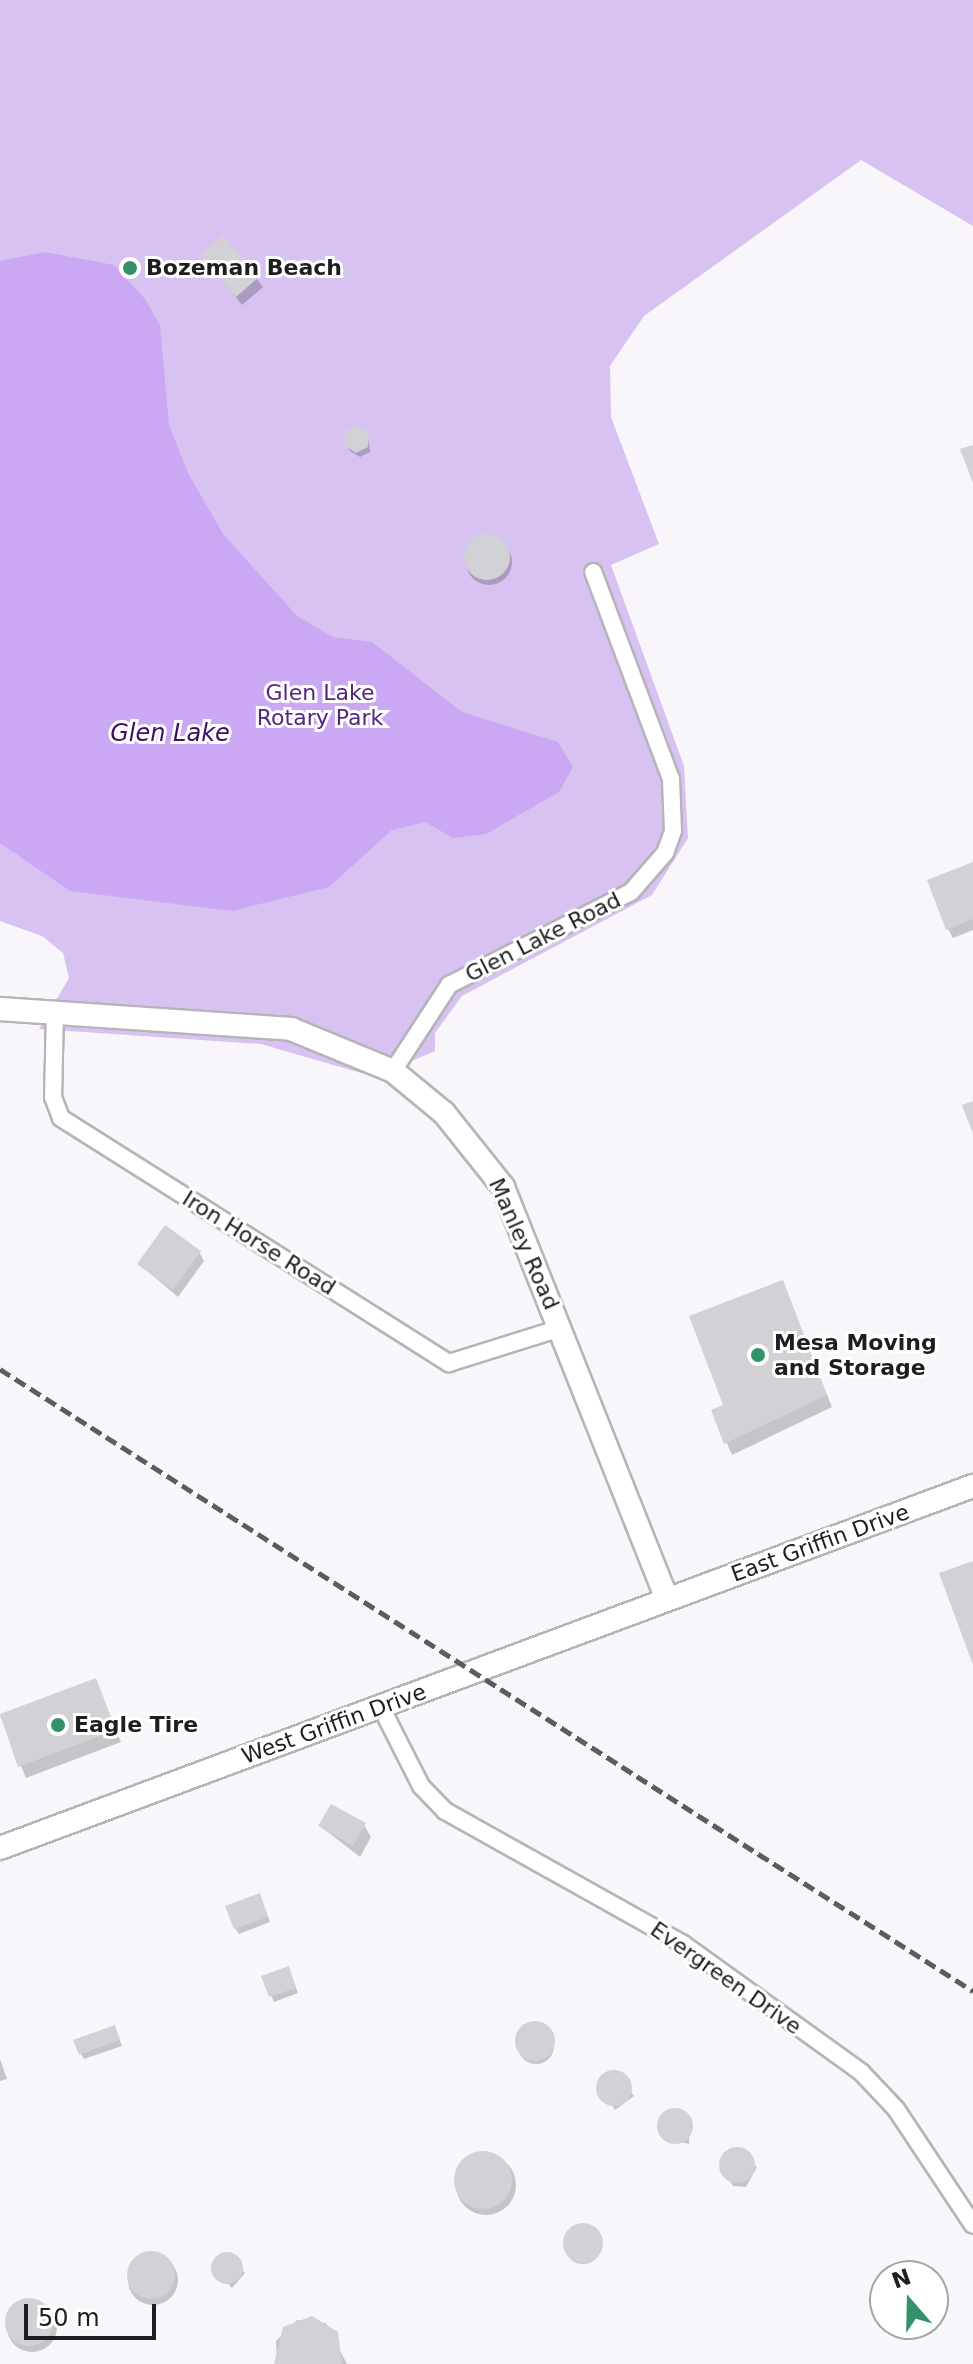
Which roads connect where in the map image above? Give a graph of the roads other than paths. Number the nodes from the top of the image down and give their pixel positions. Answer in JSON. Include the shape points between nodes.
{"nodes":[{"id":1,"x":593,"y":572,"type":"dead end"},
{"id":2,"x":0,"y":1009,"type":"edge"},
{"id":3,"x":55,"y":1011,"type":"junction"},
{"id":4,"x":393,"y":1071,"type":"junction"},
{"id":5,"x":561,"y":1328,"type":"junction"},
{"id":6,"x":973,"y":1486,"type":"edge"},
{"id":7,"x":667,"y":1599,"type":"junction"},
{"id":8,"x":381,"y":1707,"type":"junction"},
{"id":9,"x":0,"y":1848,"type":"edge"},
{"id":10,"x":973,"y":2225,"type":"edge"}],
"edges":[{"from":1,"to":4,"type":"street","name":"Glen Lake Road","via":[[671,779],[673,831],[665,853],[631,892],[449,985]]},
{"from":2,"to":3,"type":"main road","name":"Manley Road"},
{"from":3,"to":4,"type":"main road","name":"Manley Road","via":[[264,1024],[322,1038]]},
{"from":3,"to":5,"type":"street","name":"Iron Horse Road","via":[[53,1097],[61,1118],[449,1363],[464,1364]]},
{"from":4,"to":5,"type":"main road","name":"Manley Road","via":[[444,1113],[503,1187]]},
{"from":5,"to":7,"type":"main road","name":"Manley Road"},
{"from":6,"to":7,"type":"main road","name":"East Griffin Drive"},
{"from":7,"to":8,"type":"main road","name":"West Griffin Drive"},
{"from":8,"to":9,"type":"main road","name":"West Griffin Drive"},
{"from":8,"to":10,"type":"street","name":"Evergreen Drive","via":[[421,1786],[445,1811],[683,1944],[861,2072],[896,2109]]}]}
